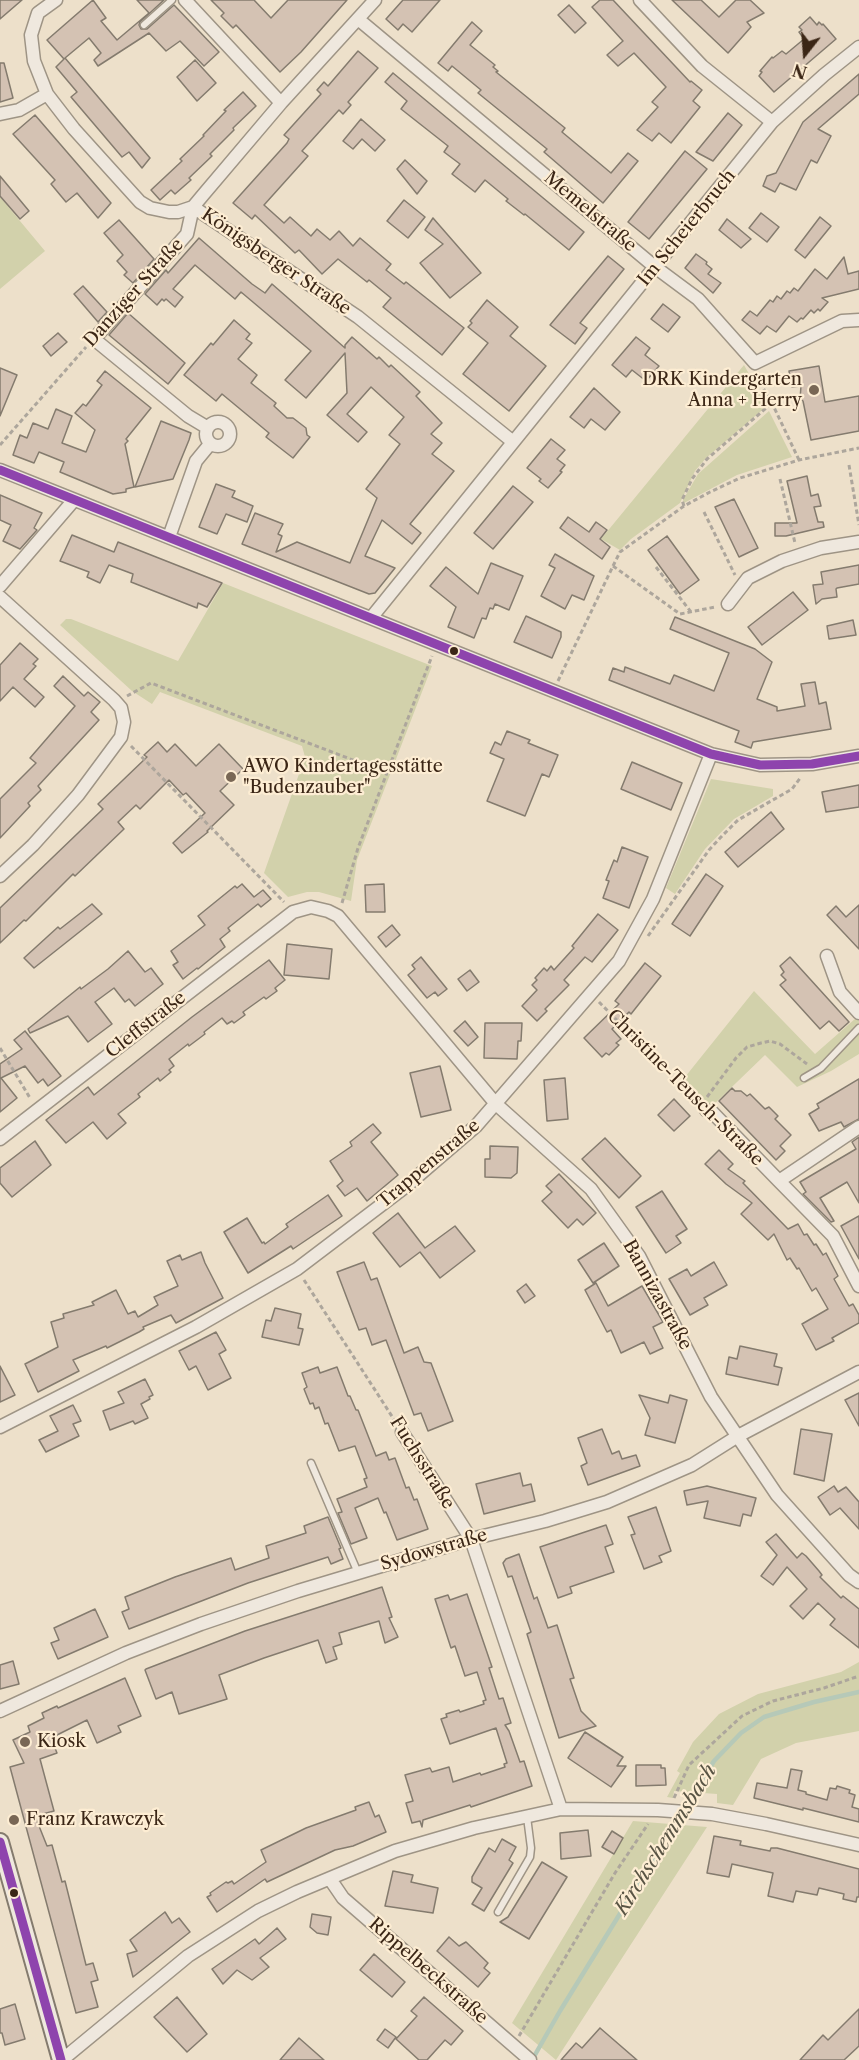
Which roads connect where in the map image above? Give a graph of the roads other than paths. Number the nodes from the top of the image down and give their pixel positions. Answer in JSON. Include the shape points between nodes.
{"nodes":[{"id":1,"x":56,"y":0,"type":"edge"},
{"id":2,"x":172,"y":0,"type":"edge"},
{"id":3,"x":185,"y":0,"type":"edge"},
{"id":4,"x":375,"y":0,"type":"edge"},
{"id":5,"x":640,"y":0,"type":"edge"},
{"id":6,"x":358,"y":19,"type":"junction"},
{"id":7,"x":144,"y":25,"type":"dead end"},
{"id":8,"x":859,"y":47,"type":"edge"},
{"id":9,"x":47,"y":94,"type":"junction"},
{"id":10,"x":281,"y":104,"type":"junction"},
{"id":11,"x":0,"y":114,"type":"edge"},
{"id":12,"x":772,"y":122,"type":"junction"},
{"id":13,"x":193,"y":207,"type":"junction"},
{"id":14,"x":655,"y":267,"type":"junction"},
{"id":15,"x":859,"y":320,"type":"edge"},
{"id":16,"x":208,"y":428,"type":"junction"},
{"id":17,"x":512,"y":441,"type":"junction"},
{"id":18,"x":210,"y":444,"type":"junction"},
{"id":19,"x":0,"y":470,"type":"edge"},
{"id":20,"x":74,"y":500,"type":"junction"},
{"id":21,"x":169,"y":537,"type":"junction"},
{"id":22,"x":859,"y":542,"type":"edge"},
{"id":23,"x":0,"y":586,"type":"edge"},
{"id":24,"x":0,"y":597,"type":"edge"},
{"id":25,"x":728,"y":604,"type":"road end"},
{"id":26,"x":371,"y":618,"type":"junction"},
{"id":27,"x":711,"y":754,"type":"junction"},
{"id":28,"x":859,"y":756,"type":"edge"},
{"id":29,"x":0,"y":876,"type":"edge"},
{"id":30,"x":338,"y":916,"type":"joint"},
{"id":31,"x":827,"y":957,"type":"dead end"},
{"id":32,"x":859,"y":1013,"type":"edge"},
{"id":33,"x":859,"y":1028,"type":"edge"},
{"id":34,"x":804,"y":1078,"type":"dead end"},
{"id":35,"x":496,"y":1104,"type":"junction"},
{"id":36,"x":703,"y":1108,"type":"road end"},
{"id":37,"x":859,"y":1127,"type":"edge"},
{"id":38,"x":0,"y":1139,"type":"edge"},
{"id":39,"x":779,"y":1181,"type":"junction"},
{"id":40,"x":859,"y":1286,"type":"edge"},
{"id":41,"x":859,"y":1371,"type":"edge"},
{"id":42,"x":0,"y":1427,"type":"edge"},
{"id":43,"x":402,"y":1432,"type":"road end"},
{"id":44,"x":738,"y":1436,"type":"junction"},
{"id":45,"x":311,"y":1463,"type":"dead end"},
{"id":46,"x":471,"y":1539,"type":"junction"},
{"id":47,"x":358,"y":1573,"type":"junction"},
{"id":48,"x":859,"y":1582,"type":"edge"},
{"id":49,"x":0,"y":1711,"type":"edge"},
{"id":50,"x":561,"y":1809,"type":"junction"},
{"id":51,"x":526,"y":1816,"type":"junction"},
{"id":52,"x":0,"y":1842,"type":"edge"},
{"id":53,"x":859,"y":1845,"type":"edge"},
{"id":54,"x":330,"y":1879,"type":"junction"},
{"id":55,"x":498,"y":1912,"type":"dead end"},
{"id":56,"x":62,"y":2060,"type":"edge"},
{"id":57,"x":530,"y":2060,"type":"edge"}],
"edges":[{"from":1,"to":9,"type":"street","name":"Königsberger Straße","via":[[38,13],[30,35],[34,61]]},
{"from":2,"to":7,"type":"lane"},
{"from":3,"to":10,"type":"street"},
{"from":4,"to":6,"type":"street","name":"Danziger Straße"},
{"from":5,"to":12,"type":"street","via":[[701,65]]},
{"from":6,"to":10,"type":"street","name":"Danziger Straße"},
{"from":6,"to":14,"type":"street","name":"Memelstraße"},
{"from":8,"to":12,"type":"street","name":"Im Scheierbruch"},
{"from":9,"to":11,"type":"street","via":[[19,110]]},
{"from":9,"to":13,"type":"street","name":"Königsberger Straße","via":[[140,202],[169,212]]},
{"from":10,"to":13,"type":"street","name":"Danziger Straße"},
{"from":12,"to":14,"type":"street","name":"Im Scheierbruch"},
{"from":13,"to":16,"type":"street","name":"Danziger Straße","via":[[187,234],[93,339]]},
{"from":13,"to":17,"type":"street","name":"Königsberger Straße","via":[[358,317]]},
{"from":14,"to":15,"type":"street","name":"Memelstraße","via":[[698,299],[755,363],[842,321]]},
{"from":14,"to":17,"type":"street","name":"Im Scheierbruch"},
{"from":16,"to":18,"type":"street"},
{"from":16,"to":18,"type":"street","via":[[221,422],[230,432],[224,445]]},
{"from":17,"to":26,"type":"street","name":"Im Scheierbruch"},
{"from":18,"to":21,"type":"street","via":[[196,461]]},
{"from":19,"to":20,"type":"street"},
{"from":20,"to":21,"type":"street"},
{"from":20,"to":23,"type":"street"},
{"from":21,"to":26,"type":"street"},
{"from":22,"to":25,"type":"street","via":[[821,548],[782,561],[748,578]]},
{"from":24,"to":29,"type":"street","via":[[114,700],[123,715],[124,729],[78,795]]},
{"from":26,"to":27,"type":"street"},
{"from":27,"to":28,"type":"street","via":[[760,765],[812,764]]},
{"from":27,"to":35,"type":"street","name":"Trappenstraße","via":[[653,899],[619,961]]},
{"from":30,"to":35,"type":"street","name":"Bannizastraße"},
{"from":30,"to":38,"type":"street","name":"Cleffstraße","via":[[310,907],[293,912]]},
{"from":31,"to":32,"type":"street","via":[[840,992]]},
{"from":33,"to":34,"type":"lane","via":[[821,1068]]},
{"from":35,"to":42,"type":"street","name":"Trappenstraße","via":[[405,1187],[297,1269],[196,1327]]},
{"from":35,"to":44,"type":"street","name":"Bannizastraße","via":[[591,1189],[639,1256],[711,1396]]},
{"from":36,"to":39,"type":"street","name":"Christine-Teusch-Straße","via":[[712,1112]]},
{"from":37,"to":39,"type":"street","name":"Christine-Teusch-Straße"},
{"from":39,"to":40,"type":"street","name":"Christine-Teusch-Straße","via":[[832,1236]]},
{"from":41,"to":44,"type":"street","name":"Sydowstraße"},
{"from":43,"to":46,"type":"street","name":"Fuchsstraße"},
{"from":44,"to":46,"type":"street","name":"Sydowstraße","via":[[692,1466],[607,1502]]},
{"from":44,"to":48,"type":"street","name":"Bannizastraße","via":[[777,1495]]},
{"from":45,"to":47,"type":"lane"},
{"from":46,"to":47,"type":"street","name":"Sydowstraße"},
{"from":46,"to":50,"type":"street","name":"Fuchsstraße"},
{"from":47,"to":49,"type":"street","name":"Sydowstraße","via":[[201,1624],[126,1653]]},
{"from":50,"to":51,"type":"street"},
{"from":50,"to":53,"type":"street","via":[[712,1814]]},
{"from":51,"to":54,"type":"street","via":[[395,1851]]},
{"from":51,"to":55,"type":"lane","via":[[530,1857]]},
{"from":52,"to":56,"type":"street"},
{"from":54,"to":56,"type":"street","via":[[258,1911],[188,1956]]},
{"from":54,"to":57,"type":"street","name":"Rippelbeckstraße","via":[[343,1898]]}]}
